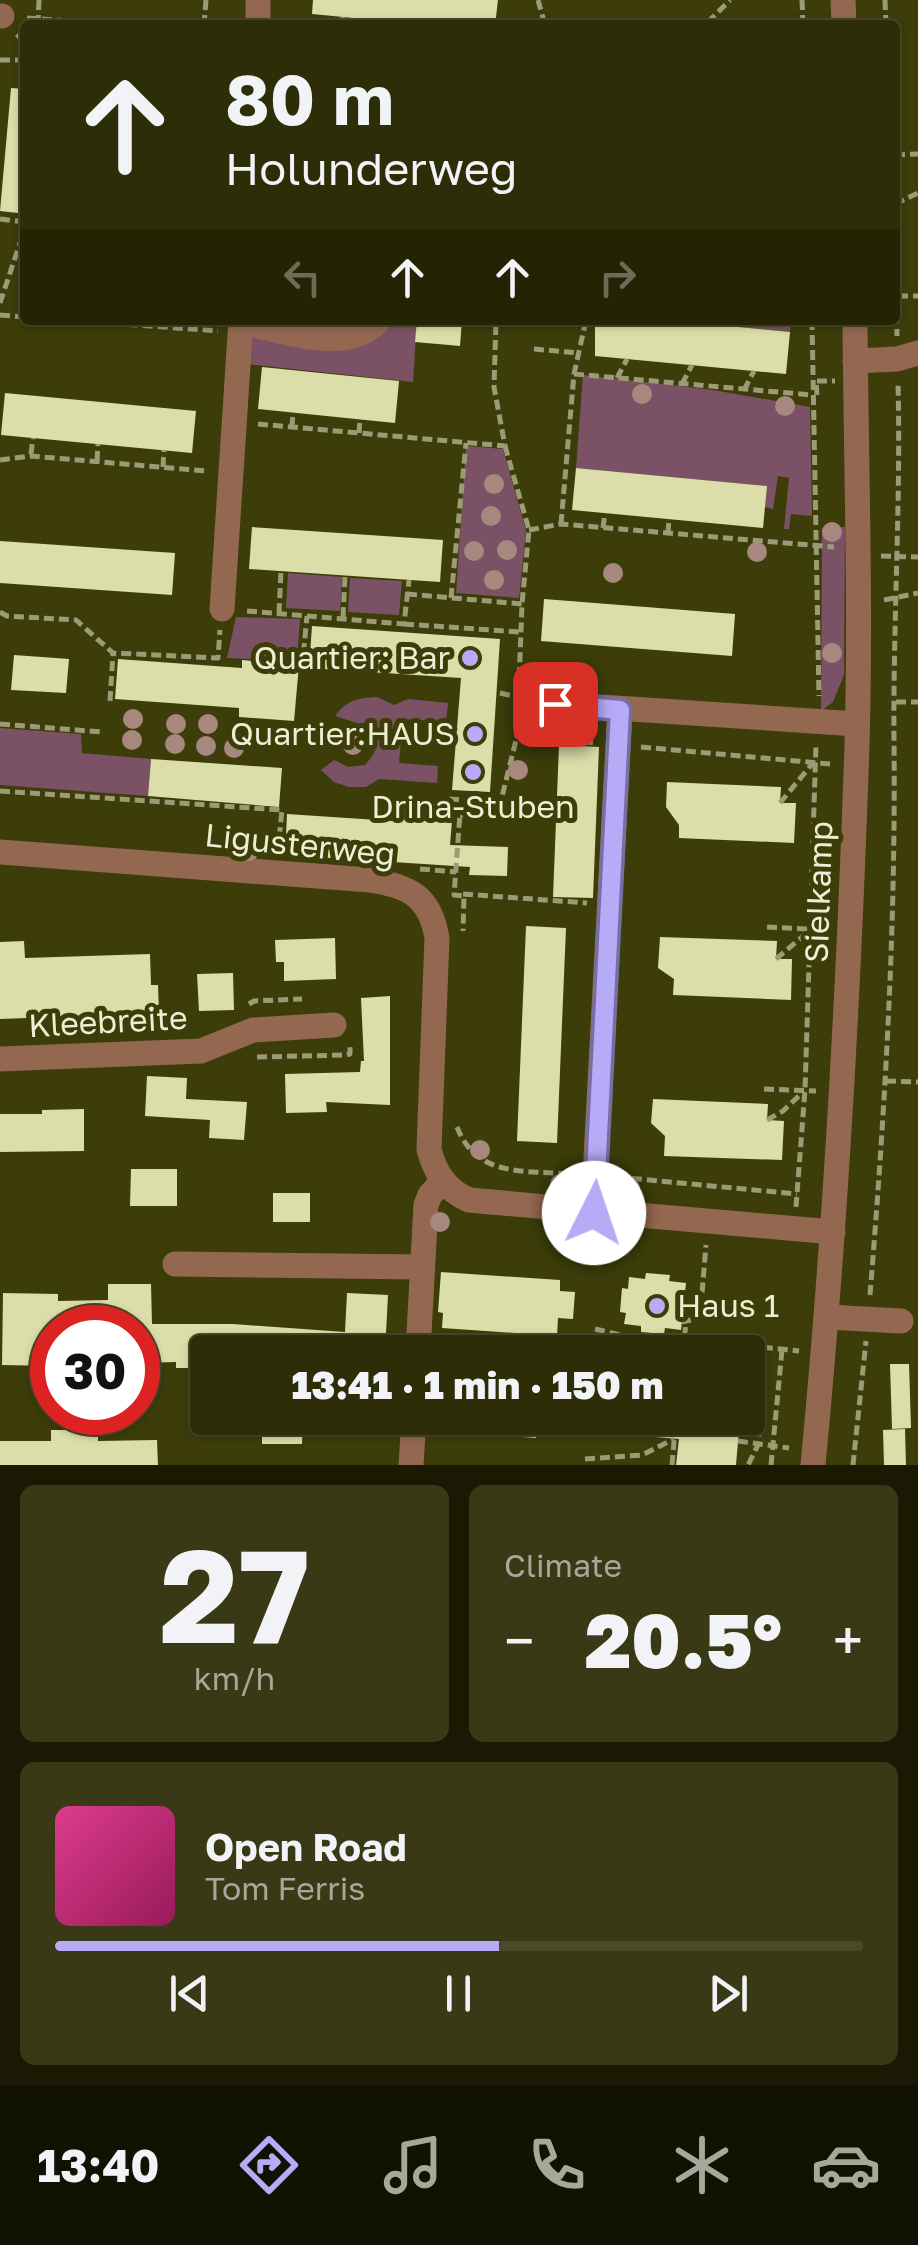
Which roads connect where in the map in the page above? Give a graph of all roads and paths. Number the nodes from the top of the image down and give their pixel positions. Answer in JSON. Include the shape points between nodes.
{"nodes":[{"id":1,"x":730,"y":0,"type":"edge"},
{"id":2,"x":710,"y":20,"type":"edge"},
{"id":3,"x":20,"y":241,"type":"edge"},
{"id":4,"x":0,"y":303,"type":"edge"},
{"id":5,"x":900,"y":316,"type":"edge"},
{"id":6,"x":150,"y":325,"type":"edge"},
{"id":7,"x":184,"y":325,"type":"edge"},
{"id":8,"x":241,"y":325,"type":"edge"},
{"id":9,"x":376,"y":325,"type":"edge"},
{"id":10,"x":496,"y":325,"type":"edge"},
{"id":11,"x":585,"y":325,"type":"edge"},
{"id":12,"x":812,"y":325,"type":"edge"},
{"id":13,"x":854,"y":325,"type":"edge"},
{"id":14,"x":184,"y":329,"type":"junction"},
{"id":15,"x":534,"y":349,"type":"dead end"},
{"id":16,"x":578,"y":353,"type":"junction"},
{"id":17,"x":908,"y":356,"type":"edge"},
{"id":18,"x":627,"y":358,"type":"dead end"},
{"id":19,"x":692,"y":365,"type":"dead end"},
{"id":20,"x":754,"y":370,"type":"dead end"},
{"id":21,"x":848,"y":371,"type":"junction"},
{"id":22,"x":574,"y":374,"type":"junction"},
{"id":23,"x":616,"y":378,"type":"junction"},
{"id":24,"x":682,"y":384,"type":"junction"},
{"id":25,"x":744,"y":390,"type":"junction"},
{"id":26,"x":815,"y":395,"type":"junction"},
{"id":27,"x":293,"y":413,"type":"dead end"},
{"id":28,"x":360,"y":420,"type":"dead end"},
{"id":29,"x":236,"y":421,"type":"junction"},
{"id":30,"x":292,"y":427,"type":"junction"},
{"id":31,"x":359,"y":433,"type":"junction"},
{"id":32,"x":32,"y":438,"type":"dead end"},
{"id":33,"x":466,"y":443,"type":"junction"},
{"id":34,"x":98,"y":444,"type":"dead end"},
{"id":35,"x":505,"y":446,"type":"junction"},
{"id":36,"x":164,"y":450,"type":"dead end"},
{"id":37,"x":31,"y":456,"type":"junction"},
{"id":38,"x":0,"y":460,"type":"edge"},
{"id":39,"x":96,"y":461,"type":"junction"},
{"id":40,"x":162,"y":467,"type":"junction"},
{"id":41,"x":232,"y":473,"type":"junction"},
{"id":42,"x":605,"y":513,"type":"dead end"},
{"id":43,"x":669,"y":519,"type":"dead end"},
{"id":44,"x":560,"y":524,"type":"junction"},
{"id":45,"x":732,"y":526,"type":"dead end"},
{"id":46,"x":603,"y":528,"type":"junction"},
{"id":47,"x":529,"y":530,"type":"junction"},
{"id":48,"x":668,"y":533,"type":"junction"},
{"id":49,"x":731,"y":538,"type":"junction"},
{"id":50,"x":817,"y":546,"type":"junction"},
{"id":51,"x":856,"y":549,"type":"junction"},
{"id":52,"x":884,"y":556,"type":"dead end"},
{"id":53,"x":896,"y":556,"type":"junction"},
{"id":54,"x":918,"y":557,"type":"edge"},
{"id":55,"x":281,"y":571,"type":"dead end"},
{"id":56,"x":346,"y":576,"type":"dead end"},
{"id":57,"x":408,"y":580,"type":"dead end"},
{"id":58,"x":918,"y":593,"type":"edge"},
{"id":59,"x":407,"y":594,"type":"junction"},
{"id":60,"x":896,"y":597,"type":"junction"},
{"id":61,"x":450,"y":598,"type":"junction"},
{"id":62,"x":856,"y":601,"type":"junction"},
{"id":63,"x":222,"y":609,"type":"junction"},
{"id":64,"x":0,"y":612,"type":"edge"},
{"id":65,"x":279,"y":614,"type":"junction"},
{"id":66,"x":307,"y":616,"type":"junction"},
{"id":67,"x":343,"y":618,"type":"junction"},
{"id":68,"x":404,"y":624,"type":"junction"},
{"id":69,"x":520,"y":632,"type":"dead end"},
{"id":70,"x":113,"y":652,"type":"junction"},
{"id":71,"x":302,"y":668,"type":"dead end"},
{"id":72,"x":500,"y":694,"type":"dead end"},
{"id":73,"x":516,"y":697,"type":"dead end"},
{"id":74,"x":110,"y":701,"type":"dead end"},
{"id":75,"x":895,"y":702,"type":"junction"},
{"id":76,"x":918,"y":702,"type":"edge"},
{"id":77,"x":555,"y":704,"type":"dead end"},
{"id":78,"x":819,"y":704,"type":"dead end"},
{"id":79,"x":620,"y":710,"type":"junction"},
{"id":80,"x":0,"y":724,"type":"edge"},
{"id":81,"x":857,"y":724,"type":"junction"},
{"id":82,"x":102,"y":732,"type":"dead end"},
{"id":83,"x":516,"y":736,"type":"dead end"},
{"id":84,"x":817,"y":741,"type":"dead end"},
{"id":85,"x":617,"y":745,"type":"junction"},
{"id":86,"x":814,"y":762,"type":"junction"},
{"id":87,"x":830,"y":764,"type":"dead end"},
{"id":88,"x":0,"y":791,"type":"edge"},
{"id":89,"x":450,"y":799,"type":"dead end"},
{"id":90,"x":780,"y":802,"type":"dead end"},
{"id":91,"x":282,"y":810,"type":"dead end"},
{"id":92,"x":460,"y":815,"type":"junction"},
{"id":93,"x":0,"y":852,"type":"edge"},
{"id":94,"x":454,"y":895,"type":"junction"},
{"id":95,"x":464,"y":896,"type":"dead end"},
{"id":96,"x":420,"y":898,"type":"junction"},
{"id":97,"x":610,"y":903,"type":"junction"},
{"id":98,"x":767,"y":927,"type":"dead end"},
{"id":99,"x":808,"y":929,"type":"junction"},
{"id":100,"x":776,"y":959,"type":"dead end"},
{"id":101,"x":334,"y":1025,"type":"dead end"},
{"id":102,"x":0,"y":1059,"type":"edge"},
{"id":103,"x":886,"y":1081,"type":"junction"},
{"id":104,"x":918,"y":1082,"type":"edge"},
{"id":105,"x":764,"y":1089,"type":"dead end"},
{"id":106,"x":801,"y":1090,"type":"junction"},
{"id":107,"x":768,"y":1120,"type":"dead end"},
{"id":108,"x":443,"y":1181,"type":"junction"},
{"id":109,"x":795,"y":1212,"type":"dead end"},
{"id":110,"x":594,"y":1213,"type":"junction"},
{"id":111,"x":833,"y":1232,"type":"junction"},
{"id":112,"x":704,"y":1260,"type":"dead end"},
{"id":113,"x":175,"y":1264,"type":"dead end"},
{"id":114,"x":422,"y":1267,"type":"junction"},
{"id":115,"x":827,"y":1317,"type":"junction"},
{"id":116,"x":868,"y":1319,"type":"junction"},
{"id":117,"x":900,"y":1321,"type":"dead end"},
{"id":118,"x":595,"y":1329,"type":"dead end"},
{"id":119,"x":419,"y":1335,"type":"edge"},
{"id":120,"x":621,"y":1335,"type":"edge"},
{"id":121,"x":684,"y":1335,"type":"edge"},
{"id":122,"x":765,"y":1348,"type":"edge"},
{"id":123,"x":782,"y":1350,"type":"junction"},
{"id":124,"x":824,"y":1354,"type":"junction"},
{"id":125,"x":413,"y":1435,"type":"edge"},
{"id":126,"x":675,"y":1435,"type":"edge"},
{"id":127,"x":759,"y":1435,"type":"edge"},
{"id":128,"x":674,"y":1439,"type":"junction"},
{"id":129,"x":738,"y":1441,"type":"dead end"},
{"id":130,"x":758,"y":1444,"type":"junction"},
{"id":131,"x":772,"y":1446,"type":"junction"},
{"id":132,"x":803,"y":1457,"type":"edge"},
{"id":133,"x":585,"y":1458,"type":"dead end"},
{"id":134,"x":410,"y":1465,"type":"edge"},
{"id":135,"x":672,"y":1465,"type":"edge"},
{"id":136,"x":748,"y":1465,"type":"edge"},
{"id":137,"x":771,"y":1465,"type":"edge"},
{"id":138,"x":853,"y":1465,"type":"edge"}],
"edges":[{"from":1,"to":2,"type":"path"},
{"from":3,"to":4,"type":"path"},
{"from":5,"to":17,"type":"path"},
{"from":6,"to":14,"type":"path"},
{"from":7,"to":14,"type":"path"},
{"from":8,"to":9,"type":"street","via":[[348,339]]},
{"from":8,"to":14,"type":"path"},
{"from":8,"to":29,"type":"street"},
{"from":10,"to":35,"type":"path","via":[[494,387]]},
{"from":11,"to":16,"type":"path"},
{"from":12,"to":26,"type":"path"},
{"from":13,"to":21,"type":"street","name":"Sielkamp"},
{"from":15,"to":16,"type":"path"},
{"from":16,"to":22,"type":"path"},
{"from":17,"to":21,"type":"street"},
{"from":17,"to":53,"type":"path"},
{"from":18,"to":23,"type":"path"},
{"from":19,"to":24,"type":"path"},
{"from":20,"to":25,"type":"path"},
{"from":21,"to":26,"type":"path","via":[[816,382]]},
{"from":21,"to":51,"type":"street","name":"Sielkamp"},
{"from":22,"to":23,"type":"path"},
{"from":22,"to":44,"type":"path"},
{"from":23,"to":24,"type":"path"},
{"from":24,"to":25,"type":"path"},
{"from":25,"to":26,"type":"path"},
{"from":26,"to":50,"type":"path"},
{"from":27,"to":30,"type":"path"},
{"from":28,"to":31,"type":"path"},
{"from":29,"to":30,"type":"path"},
{"from":29,"to":41,"type":"street"},
{"from":30,"to":31,"type":"path"},
{"from":31,"to":33,"type":"path"},
{"from":32,"to":37,"type":"path"},
{"from":33,"to":35,"type":"path"},
{"from":33,"to":61,"type":"path"},
{"from":34,"to":39,"type":"path"},
{"from":35,"to":47,"type":"path"},
{"from":36,"to":40,"type":"path"},
{"from":37,"to":38,"type":"path"},
{"from":37,"to":39,"type":"path"},
{"from":39,"to":40,"type":"path"},
{"from":40,"to":41,"type":"path"},
{"from":41,"to":63,"type":"street"},
{"from":42,"to":46,"type":"path"},
{"from":43,"to":48,"type":"path"},
{"from":44,"to":46,"type":"path"},
{"from":44,"to":47,"type":"path"},
{"from":45,"to":49,"type":"path"},
{"from":46,"to":48,"type":"path"},
{"from":47,"to":61,"type":"path","via":[[522,604]]},
{"from":48,"to":49,"type":"path"},
{"from":49,"to":50,"type":"path"},
{"from":50,"to":51,"type":"path"},
{"from":50,"to":78,"type":"path"},
{"from":51,"to":62,"type":"street","name":"Sielkamp"},
{"from":52,"to":53,"type":"path"},
{"from":53,"to":54,"type":"path"},
{"from":53,"to":60,"type":"path"},
{"from":55,"to":65,"type":"path"},
{"from":56,"to":67,"type":"path"},
{"from":57,"to":59,"type":"path"},
{"from":58,"to":60,"type":"path"},
{"from":59,"to":61,"type":"path"},
{"from":59,"to":68,"type":"path"},
{"from":60,"to":62,"type":"path"},
{"from":60,"to":75,"type":"path"},
{"from":62,"to":81,"type":"street","name":"Sielkamp"},
{"from":63,"to":65,"type":"path"},
{"from":63,"to":70,"type":"path","via":[[218,658]]},
{"from":64,"to":70,"type":"path","via":[[76,620]]},
{"from":65,"to":66,"type":"path"},
{"from":66,"to":67,"type":"path"},
{"from":66,"to":71,"type":"path"},
{"from":67,"to":68,"type":"path"},
{"from":68,"to":69,"type":"path"},
{"from":70,"to":74,"type":"path"},
{"from":72,"to":73,"type":"path"},
{"from":75,"to":76,"type":"path"},
{"from":75,"to":103,"type":"path"},
{"from":77,"to":79,"type":"street"},
{"from":79,"to":81,"type":"street"},
{"from":79,"to":85,"type":"street"},
{"from":80,"to":82,"type":"path"},
{"from":81,"to":111,"type":"street","name":"Sielkamp"},
{"from":83,"to":92,"type":"path","via":[[497,817]]},
{"from":84,"to":86,"type":"path"},
{"from":85,"to":86,"type":"path"},
{"from":85,"to":97,"type":"street"},
{"from":86,"to":87,"type":"path"},
{"from":86,"to":90,"type":"path"},
{"from":86,"to":99,"type":"path"},
{"from":88,"to":91,"type":"path"},
{"from":89,"to":92,"type":"path","via":[[461,800]]},
{"from":92,"to":94,"type":"path"},
{"from":93,"to":96,"type":"street","name":"Ligusterweg","via":[[370,880]]},
{"from":94,"to":95,"type":"path"},
{"from":94,"to":96,"type":"path"},
{"from":94,"to":97,"type":"path"},
{"from":96,"to":108,"type":"street","name":"Ligusterweg","via":[[437,938],[428,1130],[433,1165]]},
{"from":97,"to":110,"type":"street"},
{"from":98,"to":99,"type":"path"},
{"from":99,"to":100,"type":"path"},
{"from":99,"to":106,"type":"path"},
{"from":101,"to":102,"type":"street","name":"Kleebreite","via":[[254,1030],[201,1051]]},
{"from":103,"to":104,"type":"path"},
{"from":103,"to":116,"type":"path"},
{"from":105,"to":106,"type":"path"},
{"from":106,"to":107,"type":"path"},
{"from":106,"to":109,"type":"path"},
{"from":108,"to":110,"type":"street","via":[[469,1200]]},
{"from":108,"to":114,"type":"street","via":[[426,1205]]},
{"from":110,"to":111,"type":"street"},
{"from":111,"to":115,"type":"street","name":"Sielkamp"},
{"from":112,"to":121,"type":"path","via":[[700,1318],[684,1322]]},
{"from":113,"to":114,"type":"street"},
{"from":114,"to":119,"type":"street"},
{"from":115,"to":116,"type":"street"},
{"from":115,"to":124,"type":"street","name":"Sielkamp"},
{"from":116,"to":117,"type":"street"},
{"from":116,"to":138,"type":"path"},
{"from":118,"to":120,"type":"path"},
{"from":122,"to":123,"type":"path"},
{"from":123,"to":124,"type":"path"},
{"from":123,"to":131,"type":"path"},
{"from":124,"to":132,"type":"street","name":"Sielkamp"},
{"from":125,"to":134,"type":"street"},
{"from":126,"to":128,"type":"path"},
{"from":127,"to":130,"type":"path"},
{"from":128,"to":133,"type":"path","via":[[642,1455]]},
{"from":128,"to":135,"type":"path"},
{"from":129,"to":130,"type":"path"},
{"from":130,"to":131,"type":"path"},
{"from":130,"to":136,"type":"path"},
{"from":131,"to":132,"type":"path"},
{"from":131,"to":137,"type":"path"}]}
